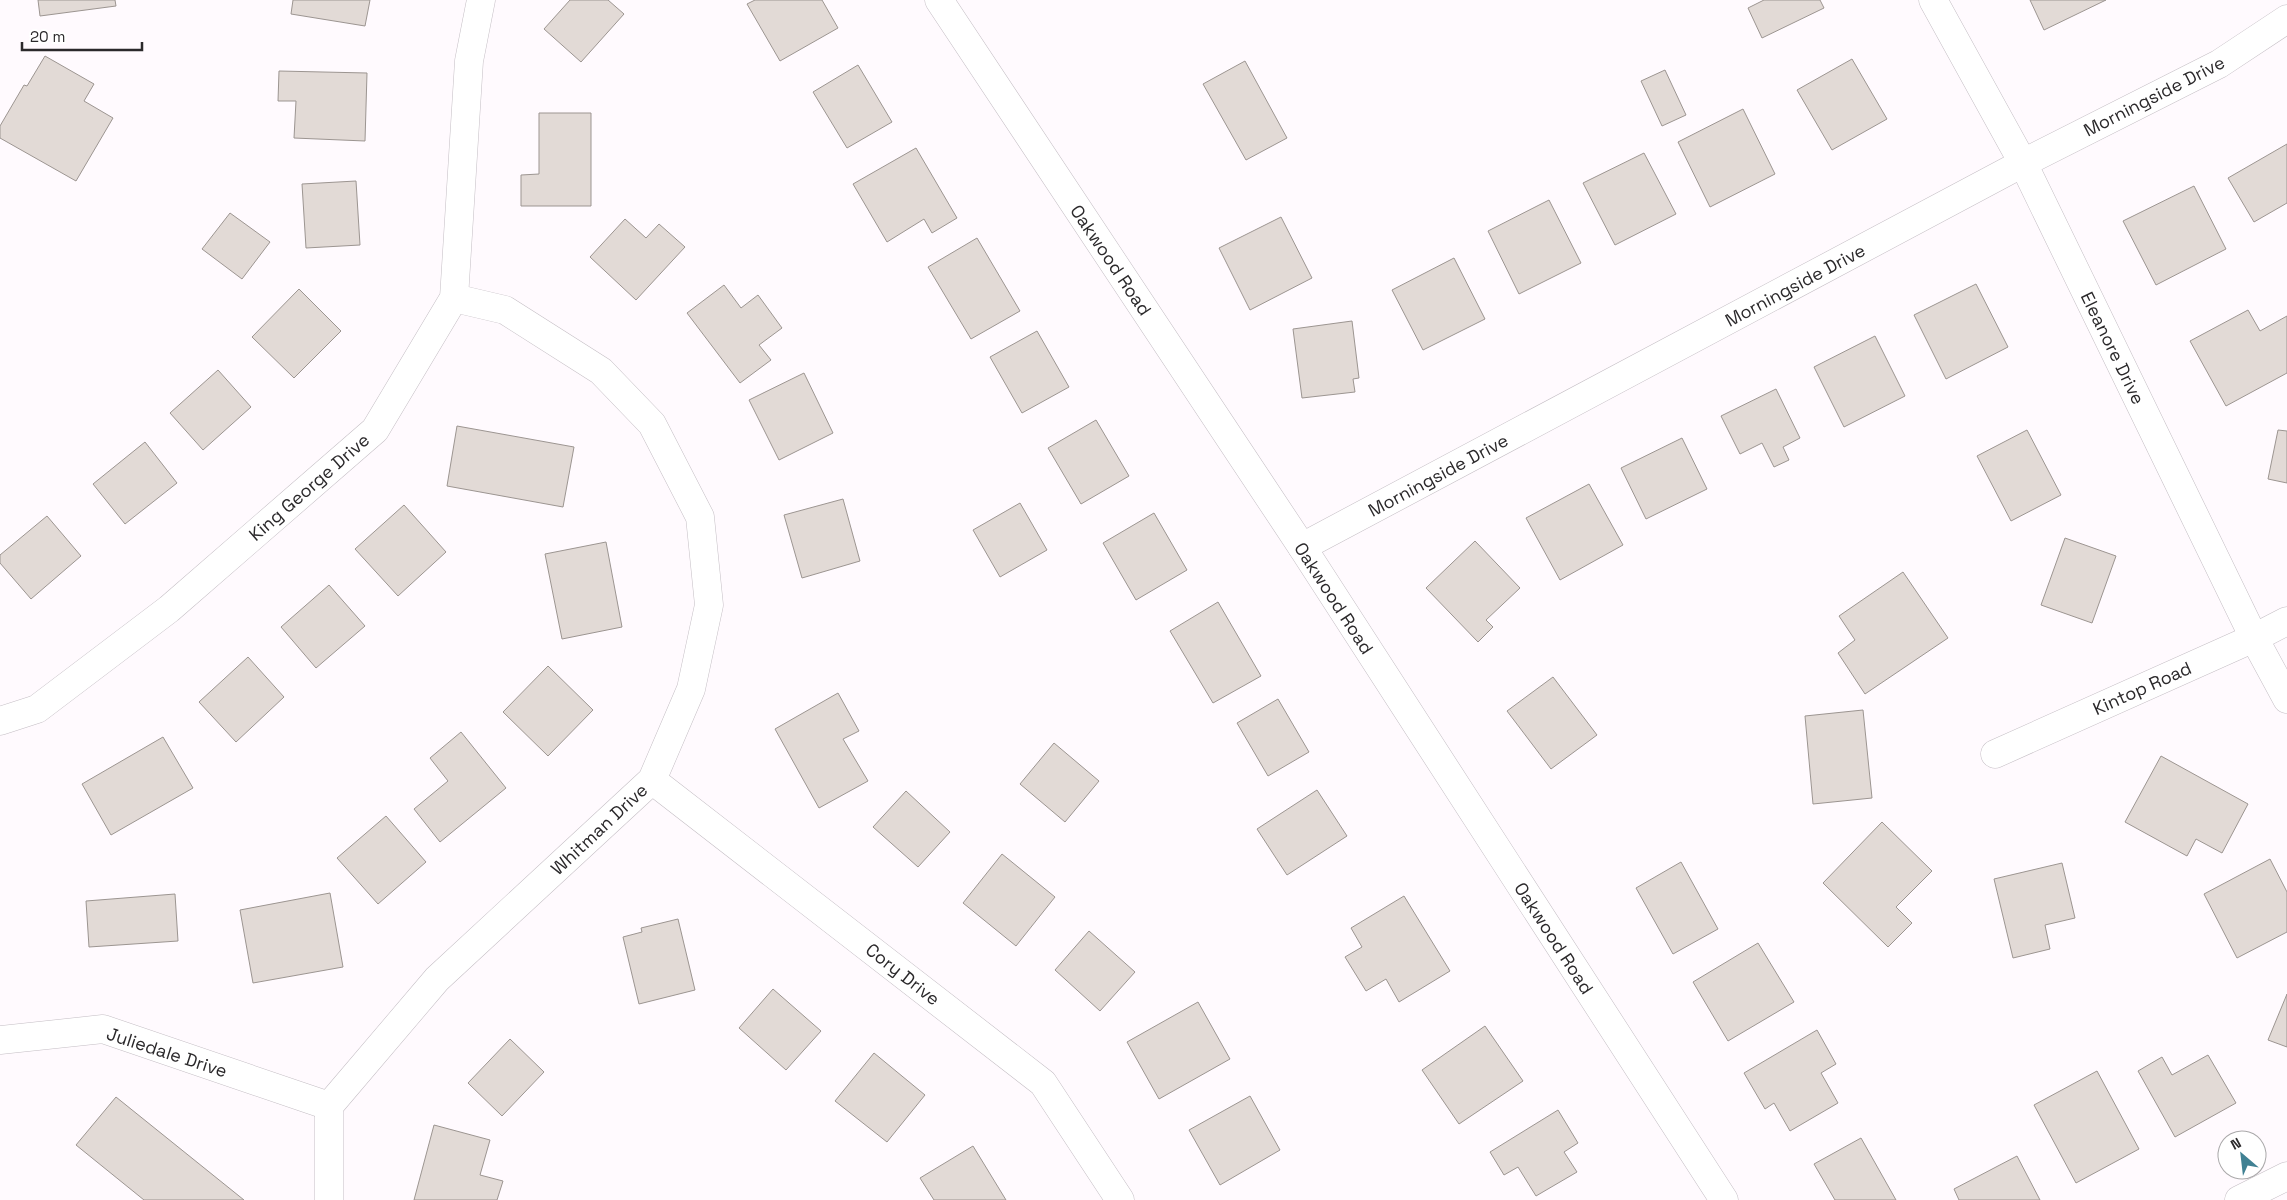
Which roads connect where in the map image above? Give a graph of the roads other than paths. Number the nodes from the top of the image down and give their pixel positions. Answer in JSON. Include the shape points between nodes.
{"nodes":[{"id":1,"x":481,"y":0,"type":"edge"},
{"id":2,"x":939,"y":0,"type":"edge"},
{"id":3,"x":1934,"y":0,"type":"edge"},
{"id":4,"x":2287,"y":19,"type":"edge"},
{"id":5,"x":2024,"y":164,"type":"junction"},
{"id":6,"x":454,"y":298,"type":"junction"},
{"id":7,"x":1302,"y":547,"type":"junction"},
{"id":8,"x":2287,"y":621,"type":"edge"},
{"id":9,"x":2254,"y":638,"type":"junction"},
{"id":10,"x":2287,"y":699,"type":"edge"},
{"id":11,"x":0,"y":721,"type":"edge"},
{"id":12,"x":1995,"y":754,"type":"dead end"},
{"id":13,"x":652,"y":780,"type":"junction"},
{"id":14,"x":0,"y":1040,"type":"edge"},
{"id":15,"x":329,"y":1106,"type":"junction"},
{"id":16,"x":2287,"y":1176,"type":"edge"},
{"id":17,"x":329,"y":1200,"type":"edge"},
{"id":18,"x":1120,"y":1200,"type":"edge"},
{"id":19,"x":1724,"y":1200,"type":"edge"},
{"id":20,"x":2239,"y":1200,"type":"edge"}],
"edges":[{"from":1,"to":6,"type":"street","name":"King George Drive","via":[[469,61]]},
{"from":2,"to":7,"type":"street","name":"Oakwood Road"},
{"from":3,"to":5,"type":"street","name":"Eleanore Drive"},
{"from":4,"to":5,"type":"street","name":"Morningside Drive","via":[[2220,64]]},
{"from":5,"to":7,"type":"street","name":"Morningside Drive"},
{"from":5,"to":9,"type":"street","name":"Eleanore Drive"},
{"from":6,"to":11,"type":"street","name":"King George Drive","via":[[375,430],[169,609],[37,709]]},
{"from":6,"to":13,"type":"street","name":"Whitman Drive","via":[[505,310],[602,371],[652,424],[700,517],[710,605],[691,689]]},
{"from":7,"to":19,"type":"street","name":"Oakwood Road"},
{"from":8,"to":9,"type":"street","name":"Kintop Road"},
{"from":9,"to":10,"type":"street","name":"Eleanore Drive"},
{"from":9,"to":12,"type":"street","name":"Kintop Road"},
{"from":13,"to":15,"type":"street","name":"Whitman Drive","via":[[437,979]]},
{"from":13,"to":18,"type":"street","name":"Cory Drive","via":[[1043,1083]]},
{"from":14,"to":15,"type":"street","name":"Juliedale Drive","via":[[103,1029]]},
{"from":15,"to":17,"type":"street"},
{"from":16,"to":20,"type":"street"}]}
